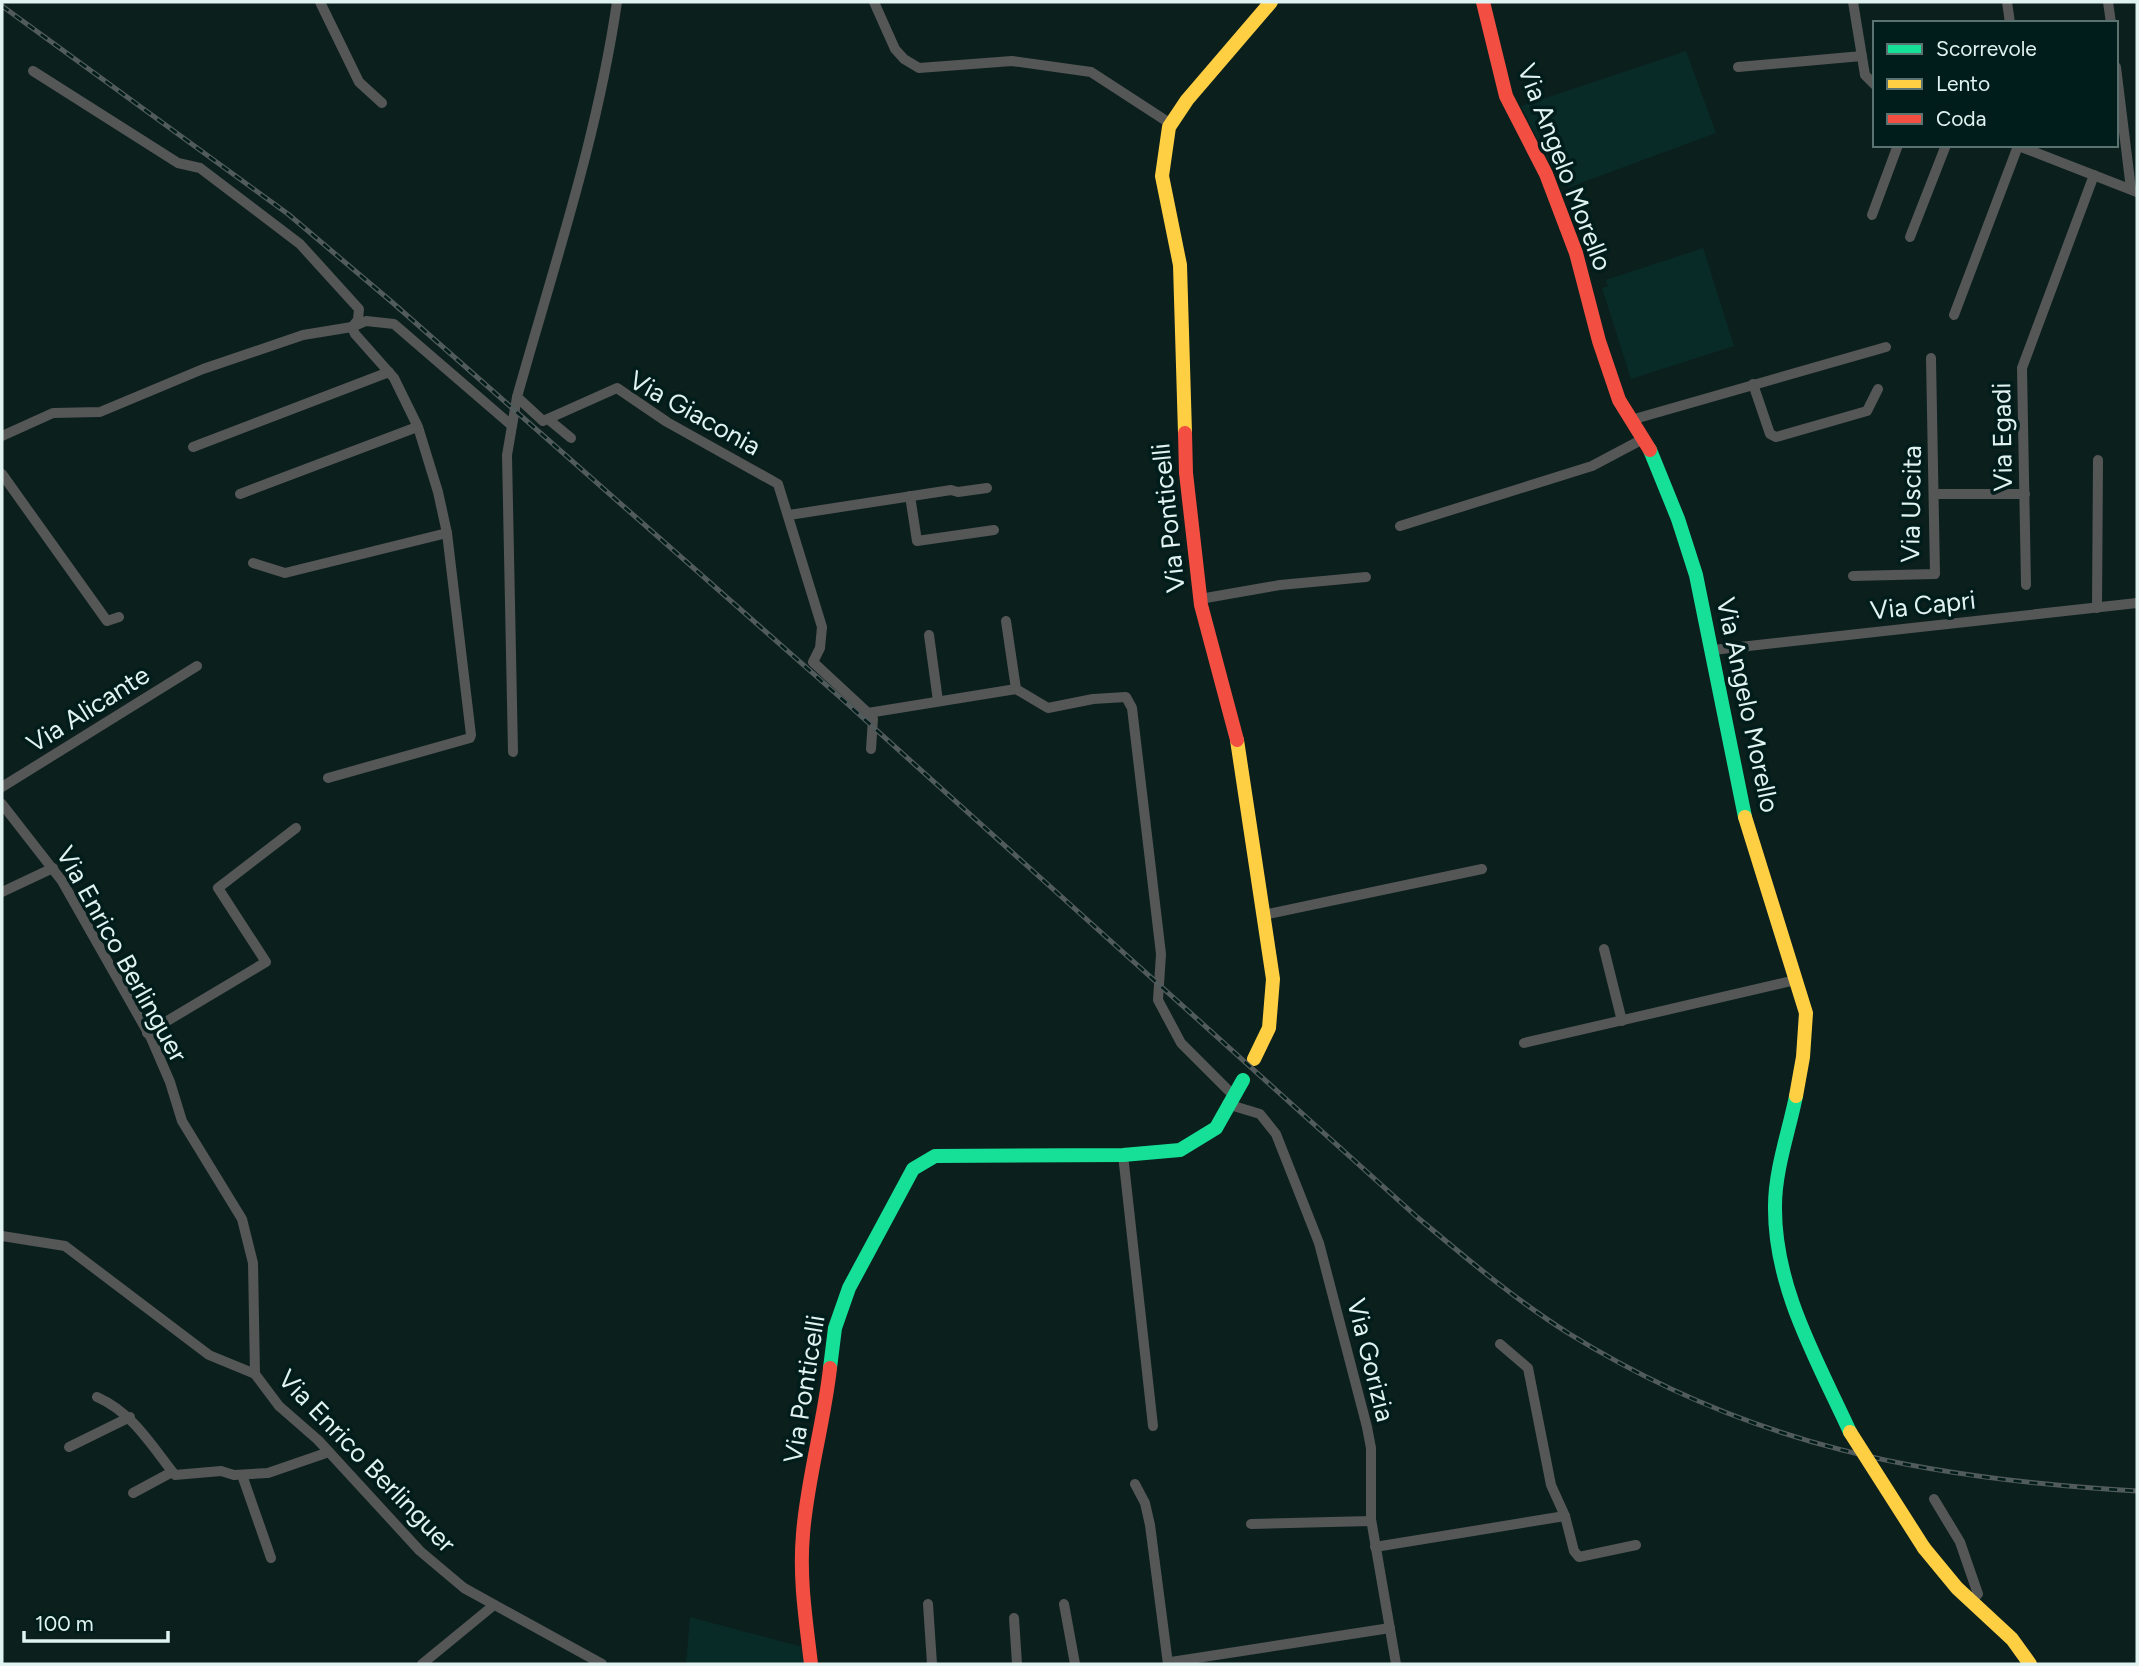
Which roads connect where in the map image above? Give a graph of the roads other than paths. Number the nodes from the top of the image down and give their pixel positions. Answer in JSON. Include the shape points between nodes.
{"nodes":[{"id":1,"x":320,"y":2,"type":"edge"},
{"id":2,"x":617,"y":2,"type":"edge"},
{"id":3,"x":874,"y":2,"type":"edge"},
{"id":4,"x":1271,"y":2,"type":"edge"},
{"id":5,"x":1483,"y":2,"type":"edge"},
{"id":6,"x":1853,"y":2,"type":"edge"},
{"id":7,"x":2007,"y":2,"type":"edge"},
{"id":8,"x":2109,"y":2,"type":"edge"},
{"id":9,"x":2010,"y":21,"type":"edge"},
{"id":10,"x":2111,"y":21,"type":"edge"},
{"id":11,"x":1862,"y":56,"type":"junction"},
{"id":12,"x":1738,"y":66,"type":"dead end"},
{"id":13,"x":33,"y":71,"type":"dead end"},
{"id":14,"x":2118,"y":81,"type":"edge"},
{"id":15,"x":1873,"y":84,"type":"edge"},
{"id":16,"x":382,"y":103,"type":"dead end"},
{"id":17,"x":1171,"y":124,"type":"junction"},
{"id":18,"x":1897,"y":147,"type":"edge"},
{"id":19,"x":1945,"y":147,"type":"edge"},
{"id":20,"x":2023,"y":147,"type":"edge"},
{"id":21,"x":2094,"y":175,"type":"junction"},
{"id":22,"x":2134,"y":191,"type":"edge"},
{"id":23,"x":1871,"y":215,"type":"dead end"},
{"id":24,"x":1910,"y":237,"type":"dead end"},
{"id":25,"x":1954,"y":315,"type":"dead end"},
{"id":26,"x":352,"y":327,"type":"junction"},
{"id":27,"x":1886,"y":347,"type":"dead end"},
{"id":28,"x":1931,"y":358,"type":"dead end"},
{"id":29,"x":389,"y":372,"type":"junction"},
{"id":30,"x":1753,"y":384,"type":"junction"},
{"id":31,"x":1878,"y":389,"type":"dead end"},
{"id":32,"x":517,"y":397,"type":"junction"},
{"id":33,"x":548,"y":419,"type":"junction"},
{"id":34,"x":1631,"y":420,"type":"junction"},
{"id":35,"x":510,"y":424,"type":"junction"},
{"id":36,"x":417,"y":427,"type":"junction"},
{"id":37,"x":2,"y":436,"type":"edge"},
{"id":38,"x":571,"y":438,"type":"dead end"},
{"id":39,"x":1643,"y":439,"type":"junction"},
{"id":40,"x":193,"y":447,"type":"dead end"},
{"id":41,"x":2098,"y":460,"type":"dead end"},
{"id":42,"x":2,"y":474,"type":"edge"},
{"id":43,"x":987,"y":488,"type":"dead end"},
{"id":44,"x":240,"y":494,"type":"dead end"},
{"id":45,"x":1934,"y":494,"type":"junction"},
{"id":46,"x":2025,"y":494,"type":"junction"},
{"id":47,"x":910,"y":496,"type":"junction"},
{"id":48,"x":789,"y":515,"type":"junction"},
{"id":49,"x":1400,"y":526,"type":"dead end"},
{"id":50,"x":995,"y":530,"type":"dead end"},
{"id":51,"x":447,"y":533,"type":"junction"},
{"id":52,"x":253,"y":563,"type":"dead end"},
{"id":53,"x":1853,"y":576,"type":"dead end"},
{"id":54,"x":1366,"y":577,"type":"dead end"},
{"id":55,"x":2026,"y":585,"type":"dead end"},
{"id":56,"x":1200,"y":599,"type":"junction"},
{"id":57,"x":2137,"y":603,"type":"edge"},
{"id":58,"x":2097,"y":608,"type":"junction"},
{"id":59,"x":119,"y":617,"type":"dead end"},
{"id":60,"x":1006,"y":621,"type":"dead end"},
{"id":61,"x":929,"y":635,"type":"dead end"},
{"id":62,"x":1713,"y":650,"type":"junction"},
{"id":63,"x":197,"y":666,"type":"dead end"},
{"id":64,"x":1016,"y":689,"type":"junction"},
{"id":65,"x":938,"y":701,"type":"junction"},
{"id":66,"x":868,"y":713,"type":"junction"},
{"id":67,"x":871,"y":749,"type":"dead end"},
{"id":68,"x":513,"y":752,"type":"dead end"},
{"id":69,"x":328,"y":779,"type":"dead end"},
{"id":70,"x":2,"y":787,"type":"edge"},
{"id":71,"x":2,"y":804,"type":"edge"},
{"id":72,"x":6,"y":817,"type":"edge"},
{"id":73,"x":296,"y":828,"type":"dead end"},
{"id":74,"x":53,"y":868,"type":"junction"},
{"id":75,"x":1482,"y":869,"type":"dead end"},
{"id":76,"x":2,"y":892,"type":"edge"},
{"id":77,"x":1263,"y":915,"type":"junction"},
{"id":78,"x":1604,"y":949,"type":"dead end"},
{"id":79,"x":1796,"y":980,"type":"junction"},
{"id":80,"x":1622,"y":1021,"type":"junction"},
{"id":81,"x":148,"y":1033,"type":"junction"},
{"id":82,"x":1524,"y":1043,"type":"dead end"},
{"id":83,"x":1254,"y":1059,"type":"dead end"},
{"id":84,"x":1242,"y":1080,"type":"dead end"},
{"id":85,"x":1230,"y":1100,"type":"junction"},
{"id":86,"x":1123,"y":1155,"type":"junction"},
{"id":87,"x":2,"y":1236,"type":"edge"},
{"id":88,"x":1500,"y":1344,"type":"dead end"},
{"id":89,"x":255,"y":1374,"type":"junction"},
{"id":90,"x":97,"y":1397,"type":"dead end"},
{"id":91,"x":130,"y":1417,"type":"junction"},
{"id":92,"x":1153,"y":1426,"type":"dead end"},
{"id":93,"x":69,"y":1447,"type":"dead end"},
{"id":94,"x":329,"y":1452,"type":"junction"},
{"id":95,"x":172,"y":1472,"type":"junction"},
{"id":96,"x":243,"y":1475,"type":"junction"},
{"id":97,"x":1135,"y":1484,"type":"dead end"},
{"id":98,"x":133,"y":1493,"type":"dead end"},
{"id":99,"x":1934,"y":1499,"type":"dead end"},
{"id":100,"x":1565,"y":1516,"type":"junction"},
{"id":101,"x":1371,"y":1521,"type":"junction"},
{"id":102,"x":1251,"y":1524,"type":"dead end"},
{"id":103,"x":1636,"y":1545,"type":"dead end"},
{"id":104,"x":1375,"y":1546,"type":"junction"},
{"id":105,"x":271,"y":1558,"type":"dead end"},
{"id":106,"x":1971,"y":1601,"type":"junction"},
{"id":107,"x":928,"y":1604,"type":"dead end"},
{"id":108,"x":1064,"y":1604,"type":"dead end"},
{"id":109,"x":494,"y":1605,"type":"junction"},
{"id":110,"x":1014,"y":1618,"type":"dead end"},
{"id":111,"x":1390,"y":1629,"type":"junction"},
{"id":112,"x":1169,"y":1663,"type":"edge"},
{"id":113,"x":422,"y":1664,"type":"edge"},
{"id":114,"x":602,"y":1664,"type":"edge"},
{"id":115,"x":811,"y":1664,"type":"edge"},
{"id":116,"x":932,"y":1664,"type":"edge"},
{"id":117,"x":1017,"y":1664,"type":"edge"},
{"id":118,"x":1075,"y":1664,"type":"edge"},
{"id":119,"x":1396,"y":1664,"type":"edge"},
{"id":120,"x":2030,"y":1664,"type":"edge"}],
"edges":[{"from":1,"to":16,"type":"street","via":[[359,82]]},
{"from":2,"to":32,"type":"street","via":[[607,68],[561,255]]},
{"from":3,"to":17,"type":"street","via":[[895,49],[919,68],[1012,61],[1091,72]]},
{"from":4,"to":17,"type":"street","name":"Via Ponticelli"},
{"from":5,"to":34,"type":"street","name":"Via Angelo Morello","via":[[1506,96],[1550,185],[1576,253],[1616,389]]},
{"from":6,"to":11,"type":"street"},
{"from":7,"to":9,"type":"street"},
{"from":8,"to":10,"type":"street"},
{"from":11,"to":12,"type":"street"},
{"from":11,"to":15,"type":"street","via":[[1867,80]]},
{"from":13,"to":26,"type":"street","via":[[178,163],[200,168],[300,244],[359,309]]},
{"from":14,"to":22,"type":"street"},
{"from":17,"to":56,"type":"street","name":"Via Ponticelli","via":[[1162,176],[1180,265],[1186,473]]},
{"from":18,"to":23,"type":"street"},
{"from":19,"to":24,"type":"street"},
{"from":20,"to":21,"type":"street"},
{"from":20,"to":25,"type":"street"},
{"from":21,"to":22,"type":"street"},
{"from":21,"to":46,"type":"street","name":"Via Egadi","via":[[2022,368]]},
{"from":26,"to":29,"type":"street"},
{"from":26,"to":35,"type":"street","via":[[380,320],[394,324]]},
{"from":26,"to":37,"type":"street","via":[[303,335],[100,412],[53,413]]},
{"from":27,"to":30,"type":"street"},
{"from":28,"to":45,"type":"street","name":"Via Uscita"},
{"from":29,"to":36,"type":"street"},
{"from":29,"to":40,"type":"street"},
{"from":30,"to":31,"type":"street","via":[[1770,434],[1776,437],[1867,411]]},
{"from":30,"to":34,"type":"street"},
{"from":32,"to":33,"type":"street","via":[[542,421]]},
{"from":32,"to":35,"type":"street"},
{"from":33,"to":38,"type":"street"},
{"from":33,"to":48,"type":"street","name":"Via Giaconia","via":[[617,388],[677,428],[778,484]]},
{"from":34,"to":39,"type":"street","name":"Via Angelo Morello"},
{"from":35,"to":68,"type":"street"},
{"from":36,"to":44,"type":"street"},
{"from":36,"to":51,"type":"street"},
{"from":39,"to":49,"type":"street","via":[[1592,466]]},
{"from":39,"to":62,"type":"street","name":"Via Angelo Morello","via":[[1685,539]]},
{"from":41,"to":58,"type":"street"},
{"from":42,"to":59,"type":"street","via":[[107,621]]},
{"from":43,"to":47,"type":"street"},
{"from":45,"to":46,"type":"street"},
{"from":45,"to":53,"type":"street","name":"Via Uscita","via":[[1935,574]]},
{"from":46,"to":55,"type":"street","name":"Via Egadi"},
{"from":47,"to":48,"type":"street"},
{"from":47,"to":50,"type":"street","via":[[916,541]]},
{"from":48,"to":66,"type":"street","name":"Via Giaconia","via":[[822,627],[813,662]]},
{"from":51,"to":52,"type":"street","via":[[285,573]]},
{"from":51,"to":69,"type":"street","via":[[470,738]]},
{"from":54,"to":56,"type":"street"},
{"from":56,"to":77,"type":"street","name":"Via Ponticelli","via":[[1236,734]]},
{"from":57,"to":58,"type":"street","name":"Via Capri"},
{"from":58,"to":62,"type":"street","name":"Via Capri"},
{"from":60,"to":64,"type":"street"},
{"from":61,"to":65,"type":"street"},
{"from":62,"to":79,"type":"street","name":"Via Angelo Morello","via":[[1738,793]]},
{"from":63,"to":70,"type":"street","name":"Via Alicante"},
{"from":64,"to":65,"type":"street"},
{"from":64,"to":85,"type":"street","via":[[1048,708],[1115,696],[1128,700],[1161,954],[1158,1000],[1181,1043]]},
{"from":65,"to":66,"type":"street"},
{"from":66,"to":67,"type":"street","via":[[873,719]]},
{"from":71,"to":72,"type":"street","name":"Via Enrico Berlinguer"},
{"from":72,"to":74,"type":"street","name":"Via Enrico Berlinguer"},
{"from":73,"to":81,"type":"street","via":[[218,888],[266,962]]},
{"from":74,"to":76,"type":"street"},
{"from":74,"to":81,"type":"street","name":"Via Enrico Berlinguer"},
{"from":75,"to":77,"type":"street"},
{"from":77,"to":83,"type":"street","name":"Via Ponticelli","via":[[1273,979],[1269,1028]]},
{"from":78,"to":80,"type":"street"},
{"from":79,"to":80,"type":"street"},
{"from":79,"to":106,"type":"street","name":"Via Angelo Morello","bridge":true,"via":[[1807,1025],[1777,1191],[1775,1243],[1792,1304],[1850,1432],[1924,1548]]},
{"from":80,"to":82,"type":"street"},
{"from":81,"to":89,"type":"street","name":"Via Enrico Berlinguer","via":[[182,1121],[242,1219],[253,1263]]},
{"from":84,"to":85,"type":"street","name":"Via Ponticelli"},
{"from":85,"to":86,"type":"street","name":"Via Ponticelli","via":[[1216,1128],[1180,1150]]},
{"from":85,"to":101,"type":"street","name":"Via Gorizia","via":[[1259,1114],[1276,1134],[1319,1243],[1371,1448]]},
{"from":86,"to":92,"type":"street"},
{"from":86,"to":115,"type":"street","name":"Via Ponticelli","via":[[935,1156],[913,1169],[849,1288],[835,1328],[825,1416],[803,1531],[801,1575]]},
{"from":87,"to":89,"type":"street","via":[[65,1246],[209,1355]]},
{"from":88,"to":100,"type":"street","via":[[1528,1368],[1551,1485]]},
{"from":89,"to":94,"type":"street","name":"Via Enrico Berlinguer","via":[[279,1406]]},
{"from":90,"to":91,"type":"street"},
{"from":91,"to":93,"type":"street"},
{"from":91,"to":95,"type":"street"},
{"from":94,"to":96,"type":"street","via":[[268,1473]]},
{"from":94,"to":109,"type":"street","name":"Via Enrico Berlinguer","via":[[420,1551],[464,1588]]},
{"from":95,"to":96,"type":"street"},
{"from":95,"to":98,"type":"street"},
{"from":96,"to":105,"type":"street"},
{"from":97,"to":112,"type":"street","via":[[1150,1525]]},
{"from":99,"to":106,"type":"street","via":[[1960,1542],[1978,1594]]},
{"from":100,"to":103,"type":"street","via":[[1579,1557]]},
{"from":100,"to":104,"type":"street"},
{"from":101,"to":102,"type":"street"},
{"from":101,"to":104,"type":"street","name":"Via Gorizia"},
{"from":104,"to":111,"type":"street","name":"Via Gorizia"},
{"from":106,"to":120,"type":"street","via":[[2012,1639]]},
{"from":107,"to":116,"type":"street"},
{"from":108,"to":118,"type":"street"},
{"from":109,"to":113,"type":"street"},
{"from":109,"to":114,"type":"street","name":"Via Enrico Berlinguer"},
{"from":110,"to":117,"type":"street"},
{"from":111,"to":112,"type":"street"},
{"from":111,"to":119,"type":"street","name":"Via Gorizia"}]}
